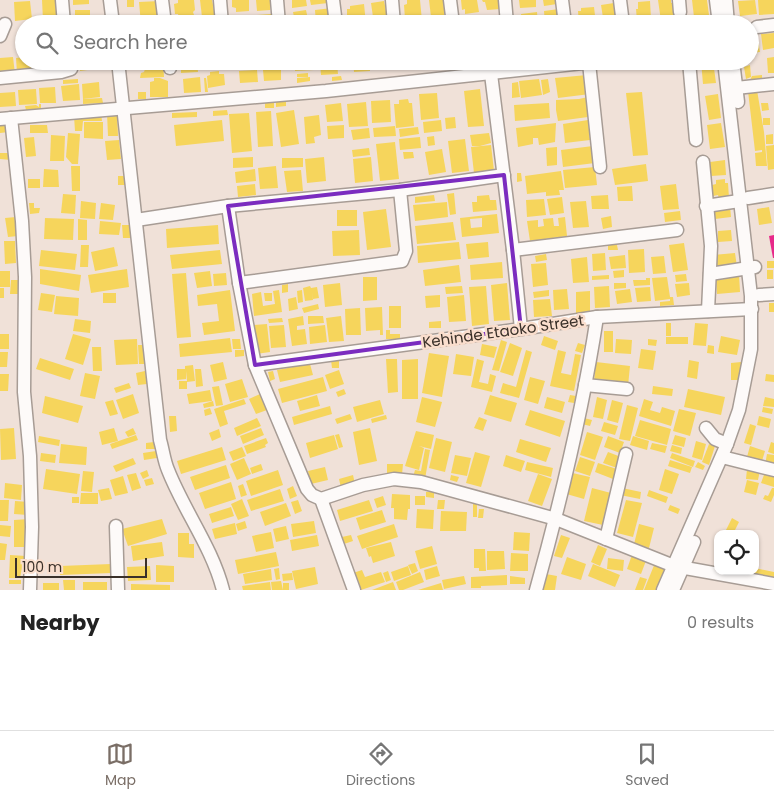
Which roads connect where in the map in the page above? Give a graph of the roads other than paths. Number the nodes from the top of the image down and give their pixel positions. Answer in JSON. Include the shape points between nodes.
{"nodes":[{"id":1,"x":62,"y":0,"type":"edge"},
{"id":2,"x":110,"y":0,"type":"edge"},
{"id":3,"x":162,"y":0,"type":"edge"},
{"id":4,"x":220,"y":0,"type":"edge"},
{"id":5,"x":276,"y":0,"type":"edge"},
{"id":6,"x":333,"y":0,"type":"edge"},
{"id":7,"x":392,"y":0,"type":"edge"},
{"id":8,"x":450,"y":0,"type":"edge"},
{"id":9,"x":505,"y":0,"type":"edge"},
{"id":10,"x":562,"y":0,"type":"edge"},
{"id":11,"x":620,"y":0,"type":"edge"},
{"id":12,"x":716,"y":0,"type":"edge"},
{"id":13,"x":726,"y":0,"type":"edge"},
{"id":14,"x":63,"y":15,"type":"edge"},
{"id":15,"x":112,"y":15,"type":"edge"},
{"id":16,"x":164,"y":15,"type":"edge"},
{"id":17,"x":221,"y":15,"type":"edge"},
{"id":18,"x":278,"y":15,"type":"edge"},
{"id":19,"x":335,"y":15,"type":"edge"},
{"id":20,"x":393,"y":15,"type":"edge"},
{"id":21,"x":451,"y":15,"type":"edge"},
{"id":22,"x":506,"y":15,"type":"edge"},
{"id":23,"x":564,"y":15,"type":"edge"},
{"id":24,"x":622,"y":15,"type":"edge"},
{"id":25,"x":718,"y":15,"type":"edge"},
{"id":26,"x":727,"y":15,"type":"edge"},
{"id":27,"x":774,"y":25,"type":"edge"},
{"id":28,"x":759,"y":27,"type":"edge"},
{"id":29,"x":68,"y":70,"type":"edge"},
{"id":30,"x":119,"y":70,"type":"edge"},
{"id":31,"x":526,"y":70,"type":"edge"},
{"id":32,"x":595,"y":70,"type":"edge"},
{"id":33,"x":690,"y":70,"type":"edge"},
{"id":34,"x":725,"y":70,"type":"edge"},
{"id":35,"x":734,"y":70,"type":"edge"},
{"id":36,"x":491,"y":74,"type":"junction"},
{"id":37,"x":0,"y":78,"type":"edge"},
{"id":38,"x":774,"y":84,"type":"edge"},
{"id":39,"x":736,"y":88,"type":"junction"},
{"id":40,"x":124,"y":108,"type":"junction"},
{"id":41,"x":6,"y":118,"type":"edge"},
{"id":42,"x":696,"y":140,"type":"dead end"},
{"id":43,"x":703,"y":162,"type":"dead end"},
{"id":44,"x":600,"y":167,"type":"dead end"},
{"id":45,"x":504,"y":175,"type":"junction"},
{"id":46,"x":400,"y":190,"type":"junction"},
{"id":47,"x":774,"y":194,"type":"edge"},
{"id":48,"x":743,"y":199,"type":"junction"},
{"id":49,"x":228,"y":206,"type":"junction"},
{"id":50,"x":706,"y":206,"type":"junction"},
{"id":51,"x":136,"y":220,"type":"junction"},
{"id":52,"x":677,"y":230,"type":"dead end"},
{"id":53,"x":513,"y":250,"type":"junction"},
{"id":54,"x":752,"y":268,"type":"junction"},
{"id":55,"x":710,"y":274,"type":"junction"},
{"id":56,"x":239,"y":283,"type":"junction"},
{"id":57,"x":774,"y":294,"type":"edge"},
{"id":58,"x":759,"y":295,"type":"junction"},
{"id":59,"x":752,"y":309,"type":"junction"},
{"id":60,"x":708,"y":310,"type":"junction"},
{"id":61,"x":597,"y":317,"type":"junction"},
{"id":62,"x":522,"y":330,"type":"junction"},
{"id":63,"x":255,"y":365,"type":"junction"},
{"id":64,"x":585,"y":385,"type":"junction"},
{"id":65,"x":627,"y":389,"type":"dead end"},
{"id":66,"x":706,"y":428,"type":"dead end"},
{"id":67,"x":727,"y":444,"type":"junction"},
{"id":68,"x":626,"y":454,"type":"dead end"},
{"id":69,"x":726,"y":458,"type":"junction"},
{"id":70,"x":774,"y":470,"type":"edge"},
{"id":71,"x":321,"y":499,"type":"junction"},
{"id":72,"x":556,"y":519,"type":"junction"},
{"id":73,"x":116,"y":526,"type":"dead end"},
{"id":74,"x":606,"y":539,"type":"junction"},
{"id":75,"x":679,"y":566,"type":"junction"},
{"id":76,"x":774,"y":584,"type":"edge"},
{"id":77,"x":30,"y":590,"type":"edge"},
{"id":78,"x":118,"y":590,"type":"edge"},
{"id":79,"x":223,"y":590,"type":"edge"},
{"id":80,"x":354,"y":590,"type":"edge"},
{"id":81,"x":536,"y":590,"type":"edge"},
{"id":82,"x":664,"y":590,"type":"edge"},
{"id":83,"x":673,"y":590,"type":"edge"}],
"edges":[{"from":1,"to":14,"type":"street"},
{"from":2,"to":15,"type":"street"},
{"from":3,"to":16,"type":"street"},
{"from":4,"to":17,"type":"street"},
{"from":5,"to":18,"type":"street"},
{"from":6,"to":19,"type":"street"},
{"from":7,"to":20,"type":"street"},
{"from":8,"to":21,"type":"street"},
{"from":9,"to":22,"type":"street"},
{"from":10,"to":23,"type":"street"},
{"from":11,"to":24,"type":"street"},
{"from":12,"to":25,"type":"street"},
{"from":13,"to":26,"type":"street"},
{"from":27,"to":28,"type":"street"},
{"from":29,"to":37,"type":"street"},
{"from":30,"to":40,"type":"street"},
{"from":31,"to":36,"type":"street"},
{"from":32,"to":44,"type":"street"},
{"from":33,"to":42,"type":"street"},
{"from":34,"to":48,"type":"street"},
{"from":35,"to":39,"type":"street"},
{"from":36,"to":40,"type":"street"},
{"from":36,"to":45,"type":"street"},
{"from":38,"to":39,"type":"street"},
{"from":39,"to":48,"type":"street"},
{"from":40,"to":41,"type":"street"},
{"from":40,"to":51,"type":"street"},
{"from":41,"to":77,"type":"street","via":[[22,221],[25,277],[24,392],[32,527]]},
{"from":43,"to":50,"type":"street"},
{"from":45,"to":46,"type":"street"},
{"from":45,"to":53,"type":"street"},
{"from":46,"to":49,"type":"street"},
{"from":46,"to":56,"type":"street","via":[[406,251],[402,262]]},
{"from":47,"to":48,"type":"street"},
{"from":48,"to":50,"type":"street"},
{"from":48,"to":54,"type":"street"},
{"from":49,"to":51,"type":"street"},
{"from":49,"to":56,"type":"street"},
{"from":50,"to":55,"type":"street","via":[[711,246]]},
{"from":51,"to":79,"type":"street","via":[[160,440],[167,468],[204,540]]},
{"from":52,"to":53,"type":"street"},
{"from":53,"to":62,"type":"street"},
{"from":54,"to":55,"type":"street"},
{"from":54,"to":58,"type":"street"},
{"from":54,"to":59,"type":"street"},
{"from":55,"to":60,"type":"street"},
{"from":56,"to":63,"type":"street"},
{"from":57,"to":58,"type":"street"},
{"from":58,"to":69,"type":"street","via":[[754,380],[745,413]]},
{"from":59,"to":60,"type":"street","name":"Kehinde Etaoko Street"},
{"from":59,"to":67,"type":"street","via":[[751,350],[739,410]]},
{"from":60,"to":61,"type":"street","name":"Kehinde Etaoko Street"},
{"from":61,"to":62,"type":"street","name":"Kehinde Etaoko Street"},
{"from":61,"to":64,"type":"street"},
{"from":62,"to":63,"type":"street","name":"Kehinde Etaoko Street"},
{"from":63,"to":71,"type":"street","via":[[307,489]]},
{"from":64,"to":65,"type":"street"},
{"from":64,"to":72,"type":"street"},
{"from":66,"to":67,"type":"street","via":[[715,439]]},
{"from":67,"to":69,"type":"street"},
{"from":68,"to":74,"type":"street"},
{"from":69,"to":70,"type":"street"},
{"from":69,"to":75,"type":"street"},
{"from":71,"to":72,"type":"street","via":[[394,479],[421,482]]},
{"from":71,"to":80,"type":"street"},
{"from":72,"to":74,"type":"street"},
{"from":72,"to":81,"type":"street"},
{"from":73,"to":78,"type":"street"},
{"from":74,"to":75,"type":"street"},
{"from":75,"to":76,"type":"street"},
{"from":75,"to":82,"type":"street"},
{"from":75,"to":83,"type":"street"}]}
